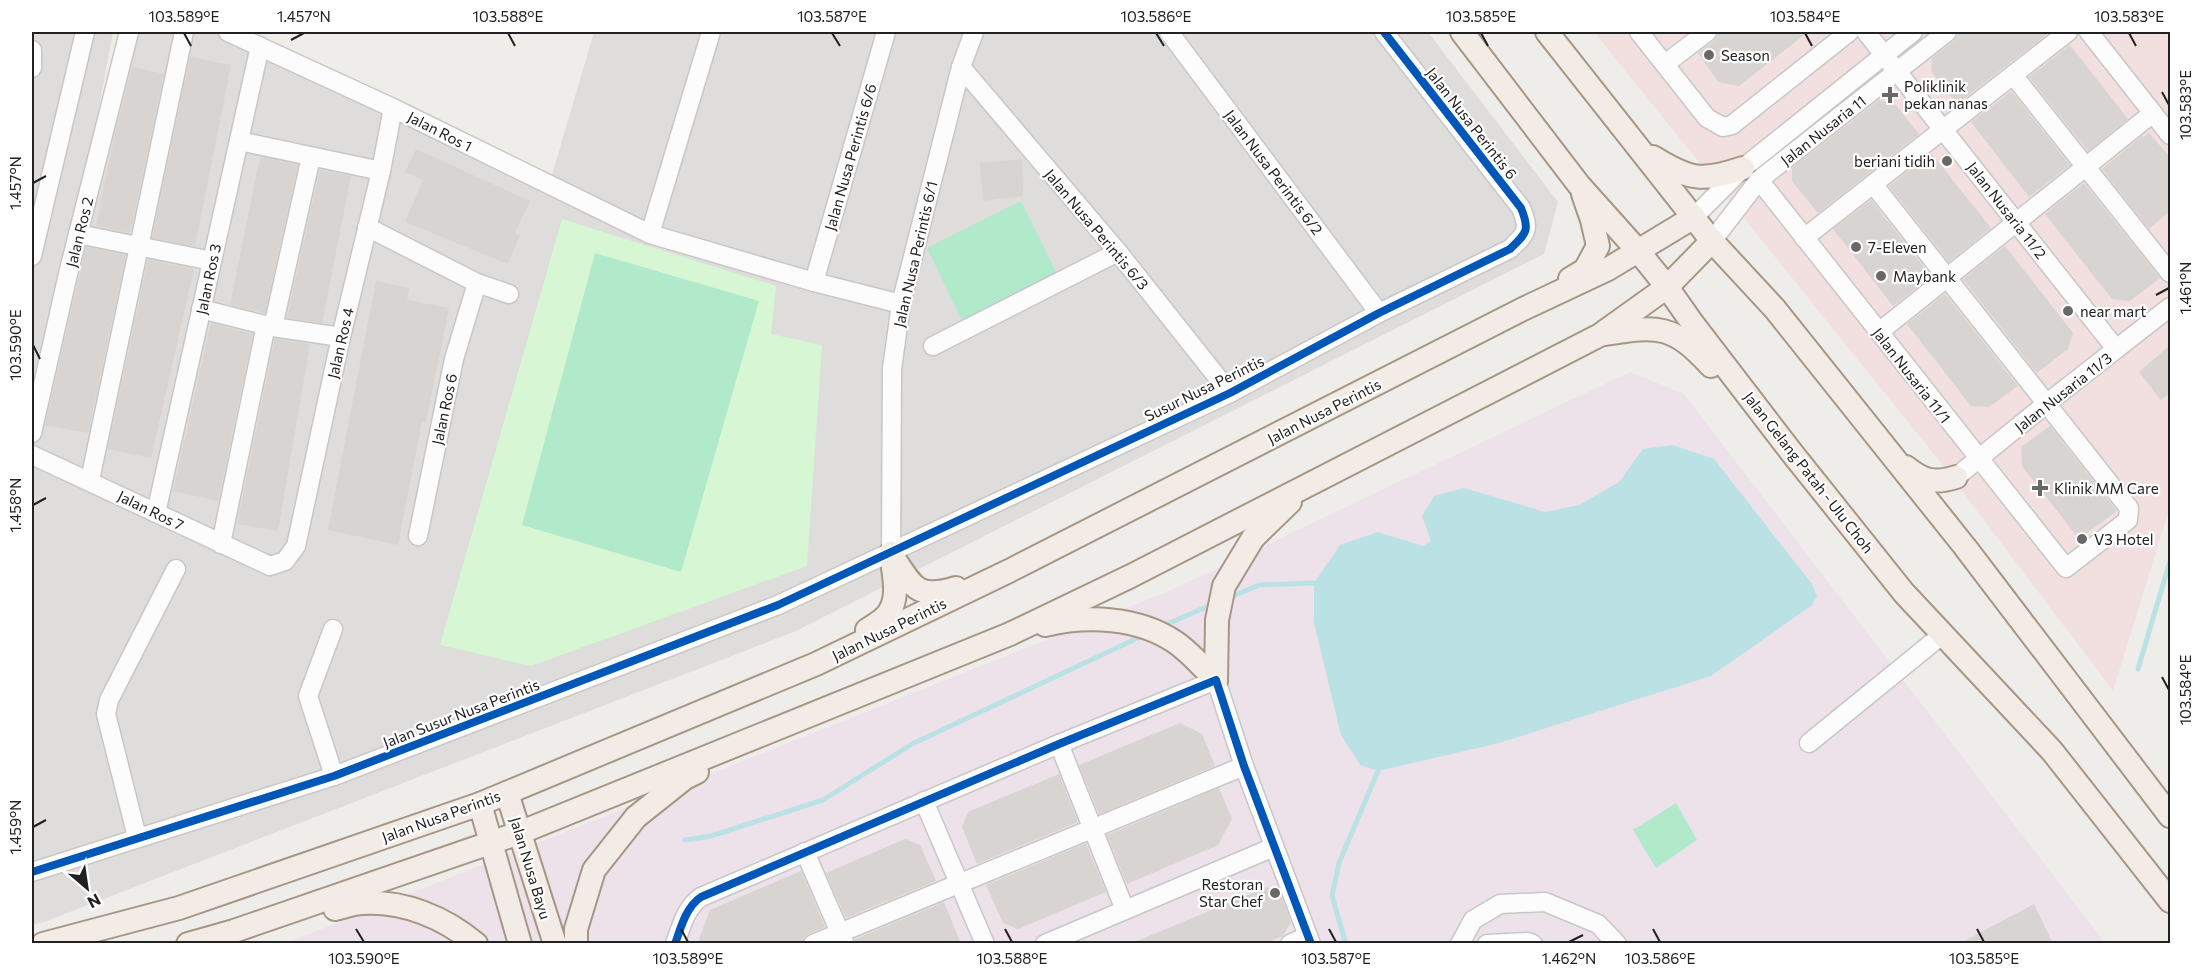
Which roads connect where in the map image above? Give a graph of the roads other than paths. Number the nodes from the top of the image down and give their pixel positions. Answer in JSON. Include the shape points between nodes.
{"nodes":[{"id":1,"x":85,"y":32,"type":"edge"},
{"id":2,"x":129,"y":32,"type":"edge"},
{"id":3,"x":184,"y":32,"type":"edge"},
{"id":4,"x":228,"y":32,"type":"edge"},
{"id":5,"x":711,"y":32,"type":"edge"},
{"id":6,"x":886,"y":32,"type":"edge"},
{"id":7,"x":974,"y":32,"type":"edge"},
{"id":8,"x":1169,"y":32,"type":"edge"},
{"id":9,"x":1384,"y":32,"type":"edge"},
{"id":10,"x":1462,"y":32,"type":"edge"},
{"id":11,"x":1547,"y":32,"type":"edge"},
{"id":12,"x":1639,"y":32,"type":"edge"},
{"id":13,"x":1707,"y":32,"type":"edge"},
{"id":14,"x":1849,"y":32,"type":"edge"},
{"id":15,"x":1866,"y":32,"type":"edge"},
{"id":16,"x":1913,"y":32,"type":"edge"},
{"id":17,"x":1947,"y":32,"type":"edge"},
{"id":18,"x":2068,"y":32,"type":"edge"},
{"id":19,"x":2090,"y":32,"type":"edge"},
{"id":20,"x":260,"y":46,"type":"junction"},
{"id":21,"x":32,"y":50,"type":"edge"},
{"id":22,"x":1884,"y":54,"type":"junction"},
{"id":23,"x":1665,"y":64,"type":"junction"},
{"id":24,"x":32,"y":68,"type":"edge"},
{"id":25,"x":961,"y":68,"type":"junction"},
{"id":26,"x":1898,"y":72,"type":"junction"},
{"id":27,"x":2013,"y":75,"type":"junction"},
{"id":28,"x":393,"y":108,"type":"junction"},
{"id":29,"x":2153,"y":113,"type":"junction"},
{"id":30,"x":1944,"y":129,"type":"junction"},
{"id":31,"x":2170,"y":135,"type":"edge"},
{"id":32,"x":238,"y":141,"type":"junction"},
{"id":33,"x":1639,"y":149,"type":"junction"},
{"id":34,"x":311,"y":157,"type":"junction"},
{"id":35,"x":2086,"y":167,"type":"junction"},
{"id":36,"x":381,"y":171,"type":"junction"},
{"id":37,"x":1751,"y":174,"type":"junction"},
{"id":38,"x":1873,"y":184,"type":"junction"},
{"id":39,"x":1579,"y":185,"type":"junction"},
{"id":40,"x":1694,"y":217,"type":"junction"},
{"id":41,"x":2016,"y":222,"type":"junction"},
{"id":42,"x":367,"y":227,"type":"junction"},
{"id":43,"x":78,"y":234,"type":"junction"},
{"id":44,"x":650,"y":234,"type":"junction"},
{"id":45,"x":1524,"y":236,"type":"joint"},
{"id":46,"x":1804,"y":238,"type":"junction"},
{"id":47,"x":1712,"y":241,"type":"junction"},
{"id":48,"x":140,"y":248,"type":"junction"},
{"id":49,"x":1118,"y":252,"type":"junction"},
{"id":50,"x":1639,"y":252,"type":"junction"},
{"id":51,"x":32,"y":256,"type":"edge"},
{"id":52,"x":212,"y":261,"type":"junction"},
{"id":53,"x":2170,"y":273,"type":"edge"},
{"id":54,"x":1946,"y":278,"type":"junction"},
{"id":55,"x":814,"y":282,"type":"junction"},
{"id":56,"x":477,"y":283,"type":"junction"},
{"id":57,"x":1667,"y":287,"type":"junction"},
{"id":58,"x":509,"y":294,"type":"dead end"},
{"id":59,"x":901,"y":304,"type":"junction"},
{"id":60,"x":2170,"y":307,"type":"edge"},
{"id":61,"x":201,"y":309,"type":"junction"},
{"id":62,"x":1523,"y":309,"type":"junction"},
{"id":63,"x":1379,"y":313,"type":"junction"},
{"id":64,"x":269,"y":326,"type":"junction"},
{"id":65,"x":1878,"y":332,"type":"junction"},
{"id":66,"x":1600,"y":335,"type":"junction"},
{"id":67,"x":341,"y":337,"type":"junction"},
{"id":68,"x":933,"y":346,"type":"dead end"},
{"id":69,"x":2116,"y":350,"type":"junction"},
{"id":70,"x":1230,"y":393,"type":"junction"},
{"id":71,"x":2046,"y":404,"type":"junction"},
{"id":72,"x":32,"y":433,"type":"edge"},
{"id":73,"x":1883,"y":445,"type":"junction"},
{"id":74,"x":1792,"y":453,"type":"junction"},
{"id":75,"x":32,"y":455,"type":"edge"},
{"id":76,"x":1978,"y":459,"type":"junction"},
{"id":77,"x":1956,"y":477,"type":"junction"},
{"id":78,"x":90,"y":480,"type":"junction"},
{"id":79,"x":1306,"y":486,"type":"junction"},
{"id":80,"x":156,"y":513,"type":"junction"},
{"id":81,"x":418,"y":536,"type":"dead end"},
{"id":82,"x":221,"y":544,"type":"junction"},
{"id":83,"x":1965,"y":547,"type":"junction"},
{"id":84,"x":891,"y":553,"type":"junction"},
{"id":85,"x":270,"y":566,"type":"joint"},
{"id":86,"x":176,"y":569,"type":"dead end"},
{"id":87,"x":1009,"y":571,"type":"junction"},
{"id":88,"x":333,"y":629,"type":"dead end"},
{"id":89,"x":1010,"y":634,"type":"junction"},
{"id":90,"x":1943,"y":634,"type":"junction"},
{"id":91,"x":816,"y":664,"type":"junction"},
{"id":92,"x":1216,"y":680,"type":"junction"},
{"id":93,"x":787,"y":725,"type":"junction"},
{"id":94,"x":1809,"y":743,"type":"dead end"},
{"id":95,"x":1059,"y":744,"type":"junction"},
{"id":96,"x":1244,"y":766,"type":"junction"},
{"id":97,"x":334,"y":776,"type":"junction"},
{"id":98,"x":507,"y":793,"type":"junction"},
{"id":99,"x":924,"y":801,"type":"junction"},
{"id":100,"x":480,"y":804,"type":"junction"},
{"id":101,"x":2170,"y":816,"type":"edge"},
{"id":102,"x":1092,"y":829,"type":"junction"},
{"id":103,"x":519,"y":833,"type":"junction"},
{"id":104,"x":137,"y":837,"type":"junction"},
{"id":105,"x":492,"y":842,"type":"junction"},
{"id":106,"x":1274,"y":847,"type":"junction"},
{"id":107,"x":805,"y":852,"type":"junction"},
{"id":108,"x":32,"y":872,"type":"edge"},
{"id":109,"x":959,"y":884,"type":"junction"},
{"id":110,"x":2170,"y":901,"type":"edge"},
{"id":111,"x":1125,"y":910,"type":"junction"},
{"id":112,"x":234,"y":931,"type":"junction"},
{"id":113,"x":1085,"y":936,"type":"edge"},
{"id":114,"x":842,"y":938,"type":"edge"},
{"id":115,"x":1309,"y":940,"type":"edge"},
{"id":116,"x":43,"y":944,"type":"edge"},
{"id":117,"x":188,"y":944,"type":"edge"},
{"id":118,"x":476,"y":944,"type":"edge"},
{"id":119,"x":520,"y":944,"type":"edge"},
{"id":120,"x":555,"y":944,"type":"edge"},
{"id":121,"x":576,"y":944,"type":"edge"},
{"id":122,"x":675,"y":944,"type":"edge"},
{"id":123,"x":813,"y":944,"type":"edge"},
{"id":124,"x":985,"y":944,"type":"edge"},
{"id":125,"x":1045,"y":944,"type":"edge"},
{"id":126,"x":1290,"y":944,"type":"edge"},
{"id":127,"x":1460,"y":944,"type":"edge"},
{"id":128,"x":1487,"y":944,"type":"edge"},
{"id":129,"x":1533,"y":944,"type":"edge"},
{"id":130,"x":1617,"y":944,"type":"edge"}],
"edges":[{"from":1,"to":51,"type":"street"},
{"from":2,"to":43,"type":"street","name":"Jalan Ros 2"},
{"from":3,"to":48,"type":"street"},
{"from":4,"to":20,"type":"street","name":"Jalan Ros 1"},
{"from":5,"to":44,"type":"street"},
{"from":6,"to":55,"type":"street","name":"Jalan Nusa Perintis 6/6"},
{"from":7,"to":25,"type":"street","name":"Jalan Nusa Perintis 6/1"},
{"from":8,"to":63,"type":"street","name":"Jalan Nusa Perintis 6/2"},
{"from":9,"to":45,"type":"street","name":"Jalan Nusa Perintis 6","via":[[1521,208],[1527,223]]},
{"from":10,"to":39,"type":"main road","name":"Jalan Gelang Patah - Ulu Choh"},
{"from":11,"to":33,"type":"main road"},
{"from":12,"to":23,"type":"street"},
{"from":13,"to":23,"type":"street"},
{"from":14,"to":23,"type":"street","via":[[1732,125],[1723,127],[1707,118]]},
{"from":15,"to":22,"type":"street","name":"Jalan Nusaria 11/2"},
{"from":16,"to":22,"type":"street","name":"Jalan Nusaria 11"},
{"from":17,"to":26,"type":"street","name":"Jalan Nusaria 11"},
{"from":18,"to":27,"type":"street"},
{"from":19,"to":29,"type":"street"},
{"from":20,"to":28,"type":"street","name":"Jalan Ros 1"},
{"from":20,"to":32,"type":"street","name":"Jalan Ros 3"},
{"from":21,"to":24,"type":"street"},
{"from":22,"to":26,"type":"street","name":"Jalan Nusaria 11/2"},
{"from":22,"to":37,"type":"street","name":"Jalan Nusaria 11"},
{"from":25,"to":49,"type":"street","name":"Jalan Nusa Perintis 6/3"},
{"from":25,"to":59,"type":"street","name":"Jalan Nusa Perintis 6/1"},
{"from":26,"to":30,"type":"street","name":"Jalan Nusaria 11/2"},
{"from":26,"to":37,"type":"street","name":"Jalan Nusaria 11"},
{"from":27,"to":30,"type":"street"},
{"from":27,"to":35,"type":"street"},
{"from":28,"to":36,"type":"street","name":"Jalan Ros 4"},
{"from":28,"to":44,"type":"street","name":"Jalan Ros 1"},
{"from":29,"to":31,"type":"street"},
{"from":29,"to":35,"type":"street"},
{"from":30,"to":38,"type":"street"},
{"from":30,"to":41,"type":"street","name":"Jalan Nusaria 11/2"},
{"from":32,"to":34,"type":"street"},
{"from":32,"to":52,"type":"street","name":"Jalan Ros 3"},
{"from":33,"to":37,"type":"main road","via":[[1680,173],[1699,177]]},
{"from":33,"to":40,"type":"main road"},
{"from":34,"to":36,"type":"street"},
{"from":34,"to":64,"type":"street"},
{"from":35,"to":41,"type":"street"},
{"from":35,"to":53,"type":"street"},
{"from":36,"to":42,"type":"street","name":"Jalan Ros 4"},
{"from":37,"to":40,"type":"street","name":"Jalan Nusaria 11"},
{"from":37,"to":46,"type":"street","name":"Jalan Nusaria 11/1"},
{"from":37,"to":47,"type":"street","name":"Jalan Nusaria 11"},
{"from":38,"to":46,"type":"street"},
{"from":38,"to":54,"type":"street"},
{"from":39,"to":50,"type":"main road","name":"Jalan Gelang Patah - Ulu Choh"},
{"from":39,"to":62,"type":"main road","via":[[1598,246],[1585,270]]},
{"from":40,"to":47,"type":"main road"},
{"from":40,"to":50,"type":"main road","name":"Jalan Nusa Perintis"},
{"from":41,"to":54,"type":"street"},
{"from":41,"to":69,"type":"street","name":"Jalan Nusaria 11/2"},
{"from":42,"to":56,"type":"street"},
{"from":42,"to":67,"type":"street","name":"Jalan Ros 4"},
{"from":43,"to":48,"type":"street"},
{"from":43,"to":72,"type":"street","name":"Jalan Ros 2"},
{"from":44,"to":55,"type":"street","name":"Jalan Ros 1"},
{"from":45,"to":63,"type":"street","name":"Susur Nusa Perintis","via":[[1510,249]]},
{"from":46,"to":65,"type":"street","name":"Jalan Nusaria 11/1"},
{"from":47,"to":57,"type":"main road"},
{"from":47,"to":73,"type":"main road","via":[[1775,309]]},
{"from":48,"to":52,"type":"street"},
{"from":48,"to":78,"type":"street"},
{"from":49,"to":68,"type":"street"},
{"from":49,"to":70,"type":"street","name":"Jalan Nusa Perintis 6/3"},
{"from":50,"to":57,"type":"main road","name":"Jalan Gelang Patah - Ulu Choh"},
{"from":50,"to":62,"type":"main road","name":"Jalan Nusa Perintis"},
{"from":52,"to":61,"type":"street","name":"Jalan Ros 3"},
{"from":54,"to":65,"type":"street"},
{"from":54,"to":71,"type":"street"},
{"from":55,"to":59,"type":"street","name":"Jalan Ros 1"},
{"from":56,"to":58,"type":"street"},
{"from":56,"to":81,"type":"street","name":"Jalan Ros 6","via":[[454,359]]},
{"from":57,"to":66,"type":"main road"},
{"from":57,"to":74,"type":"main road","name":"Jalan Gelang Patah - Ulu Choh"},
{"from":59,"to":84,"type":"street","name":"Jalan Nusa Perintis 6/1","via":[[892,369]]},
{"from":60,"to":69,"type":"street","name":"Jalan Nusaria 11/3"},
{"from":61,"to":64,"type":"street"},
{"from":61,"to":80,"type":"street","name":"Jalan Ros 3"},
{"from":62,"to":87,"type":"main road","name":"Jalan Nusa Perintis"},
{"from":63,"to":70,"type":"street","name":"Susur Nusa Perintis"},
{"from":64,"to":67,"type":"street"},
{"from":64,"to":82,"type":"street"},
{"from":65,"to":76,"type":"street","name":"Jalan Nusaria 11/1"},
{"from":66,"to":74,"type":"main road","via":[[1645,328],[1677,337],[1694,348]]},
{"from":66,"to":79,"type":"main road"},
{"from":67,"to":85,"type":"street","name":"Jalan Ros 4","via":[[296,546],[285,561]]},
{"from":69,"to":71,"type":"street","name":"Jalan Nusaria 11/3"},
{"from":70,"to":84,"type":"street","name":"Susur Nusa Perintis"},
{"from":71,"to":76,"type":"street","name":"Jalan Nusaria 11/3"},
{"from":71,"to":76,"type":"street","name":"Jalan Nusaria 11/1","via":[[2129,508],[2128,520],[2066,568]]},
{"from":73,"to":77,"type":"main road","via":[[1908,470],[1926,479],[1940,483]]},
{"from":73,"to":83,"type":"main road"},
{"from":74,"to":90,"type":"main road","name":"Jalan Gelang Patah - Ulu Choh","via":[[1904,593]]},
{"from":75,"to":78,"type":"street","name":"Jalan Ros 7"},
{"from":76,"to":77,"type":"street","name":"Jalan Nusaria 11/3"},
{"from":77,"to":83,"type":"main road","via":[[1945,493],[1944,504]]},
{"from":78,"to":80,"type":"street","name":"Jalan Ros 7"},
{"from":79,"to":89,"type":"main road"},
{"from":79,"to":92,"type":"main road","via":[[1253,537],[1224,586],[1217,620]]},
{"from":80,"to":82,"type":"street","name":"Jalan Ros 7"},
{"from":82,"to":85,"type":"street","name":"Jalan Ros 7"},
{"from":83,"to":101,"type":"main road"},
{"from":84,"to":87,"type":"main road","via":[[917,589],[935,595]]},
{"from":84,"to":91,"type":"main road","via":[[894,602],[886,616]]},
{"from":84,"to":97,"type":"street","name":"Jalan Susur Nusa Perintis","via":[[778,605]]},
{"from":86,"to":104,"type":"street","via":[[109,700],[106,714]]},
{"from":87,"to":91,"type":"main road","name":"Jalan Nusa Perintis"},
{"from":88,"to":97,"type":"street","via":[[308,696]]},
{"from":89,"to":92,"type":"main road","via":[[1068,620],[1119,621],[1175,642]]},
{"from":89,"to":93,"type":"main road"},
{"from":90,"to":94,"type":"street"},
{"from":90,"to":110,"type":"main road","name":"Jalan Gelang Patah - Ulu Choh","via":[[2052,751]]},
{"from":91,"to":98,"type":"main road","name":"Jalan Nusa Perintis"},
{"from":92,"to":95,"type":"street"},
{"from":92,"to":96,"type":"street"},
{"from":93,"to":103,"type":"main road"},
{"from":93,"to":121,"type":"main road","via":[[685,778],[636,817],[594,870],[576,929]]},
{"from":95,"to":99,"type":"street"},
{"from":95,"to":102,"type":"street"},
{"from":96,"to":102,"type":"street"},
{"from":96,"to":106,"type":"street"},
{"from":97,"to":104,"type":"street","name":"Jalan Susur Nusa Perintis"},
{"from":98,"to":100,"type":"main road","name":"Jalan Nusa Perintis"},
{"from":98,"to":103,"type":"main road","name":"Jalan Nusa Bayu"},
{"from":99,"to":107,"type":"street"},
{"from":99,"to":109,"type":"street"},
{"from":100,"to":105,"type":"main road","name":"Jalan Nusa Bayu"},
{"from":100,"to":116,"type":"main road","name":"Jalan Nusa Perintis","via":[[179,908]]},
{"from":102,"to":109,"type":"street"},
{"from":102,"to":111,"type":"street"},
{"from":103,"to":105,"type":"main road"},
{"from":103,"to":120,"type":"main road","name":"Jalan Nusa Bayu"},
{"from":104,"to":108,"type":"street","name":"Jalan Susur Nusa Perintis"},
{"from":105,"to":112,"type":"main road"},
{"from":105,"to":119,"type":"main road","name":"Jalan Nusa Bayu"},
{"from":106,"to":111,"type":"street"},
{"from":106,"to":115,"type":"street"},
{"from":107,"to":114,"type":"street"},
{"from":107,"to":122,"type":"street","via":[[693,902]]},
{"from":109,"to":114,"type":"street"},
{"from":109,"to":124,"type":"street"},
{"from":111,"to":113,"type":"street"},
{"from":112,"to":117,"type":"main road"},
{"from":112,"to":118,"type":"main road","via":[[361,903],[381,904],[427,913]]},
{"from":113,"to":125,"type":"street"},
{"from":114,"to":123,"type":"street"},
{"from":115,"to":126,"type":"street"},
{"from":127,"to":130,"type":"street","via":[[1473,920],[1500,904],[1545,902],[1598,924]]},
{"from":128,"to":129,"type":"street"}]}
